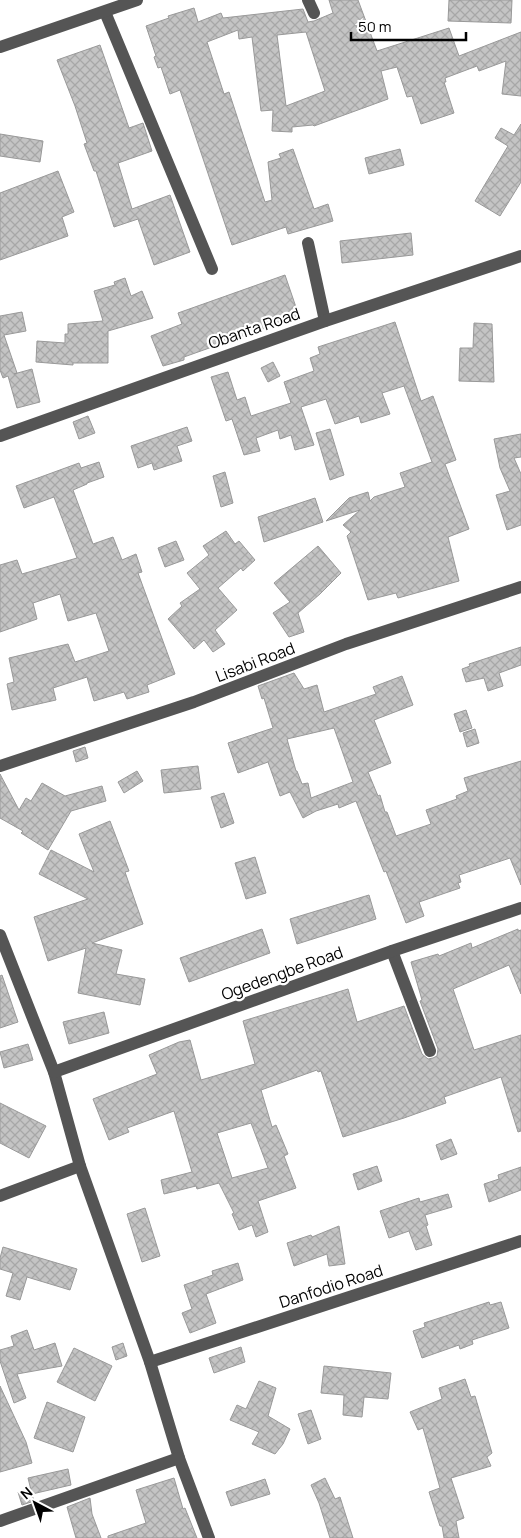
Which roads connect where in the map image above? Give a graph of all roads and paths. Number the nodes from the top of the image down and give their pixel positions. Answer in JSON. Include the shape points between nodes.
{"nodes":[{"id":1,"x":137,"y":0,"type":"edge"},
{"id":2,"x":308,"y":0,"type":"edge"},
{"id":3,"x":105,"y":12,"type":"junction"},
{"id":4,"x":314,"y":13,"type":"dead end"},
{"id":5,"x":0,"y":47,"type":"edge"},
{"id":6,"x":308,"y":243,"type":"dead end"},
{"id":7,"x":521,"y":256,"type":"edge"},
{"id":8,"x":212,"y":269,"type":"dead end"},
{"id":9,"x":325,"y":321,"type":"junction"},
{"id":10,"x":0,"y":436,"type":"edge"},
{"id":11,"x":521,"y":587,"type":"edge"},
{"id":12,"x":0,"y":766,"type":"edge"},
{"id":13,"x":521,"y":908,"type":"edge"},
{"id":14,"x":0,"y":935,"type":"edge"},
{"id":15,"x":392,"y":951,"type":"junction"},
{"id":16,"x":430,"y":1051,"type":"dead end"},
{"id":17,"x":54,"y":1072,"type":"junction"},
{"id":18,"x":80,"y":1166,"type":"junction"},
{"id":19,"x":0,"y":1196,"type":"edge"},
{"id":20,"x":521,"y":1241,"type":"edge"},
{"id":21,"x":150,"y":1362,"type":"junction"},
{"id":22,"x":179,"y":1458,"type":"junction"},
{"id":23,"x":0,"y":1521,"type":"edge"},
{"id":24,"x":209,"y":1538,"type":"edge"}],
"edges":[{"from":1,"to":3,"type":"street"},
{"from":2,"to":4,"type":"street"},
{"from":3,"to":5,"type":"street"},
{"from":3,"to":8,"type":"street"},
{"from":6,"to":9,"type":"street"},
{"from":7,"to":9,"type":"street","name":"Obanta Road"},
{"from":9,"to":10,"type":"street","name":"Obanta Road"},
{"from":11,"to":12,"type":"street","name":"Lisabi Road","via":[[346,644],[194,702]]},
{"from":13,"to":15,"type":"street","name":"Ogedengbe Road"},
{"from":14,"to":17,"type":"street"},
{"from":15,"to":16,"type":"street"},
{"from":15,"to":17,"type":"street","name":"Ogedengbe Road"},
{"from":17,"to":18,"type":"street"},
{"from":18,"to":19,"type":"street"},
{"from":18,"to":21,"type":"street"},
{"from":20,"to":21,"type":"street","name":"Danfodio Road"},
{"from":21,"to":22,"type":"street"},
{"from":22,"to":23,"type":"street"},
{"from":22,"to":24,"type":"street"}]}
